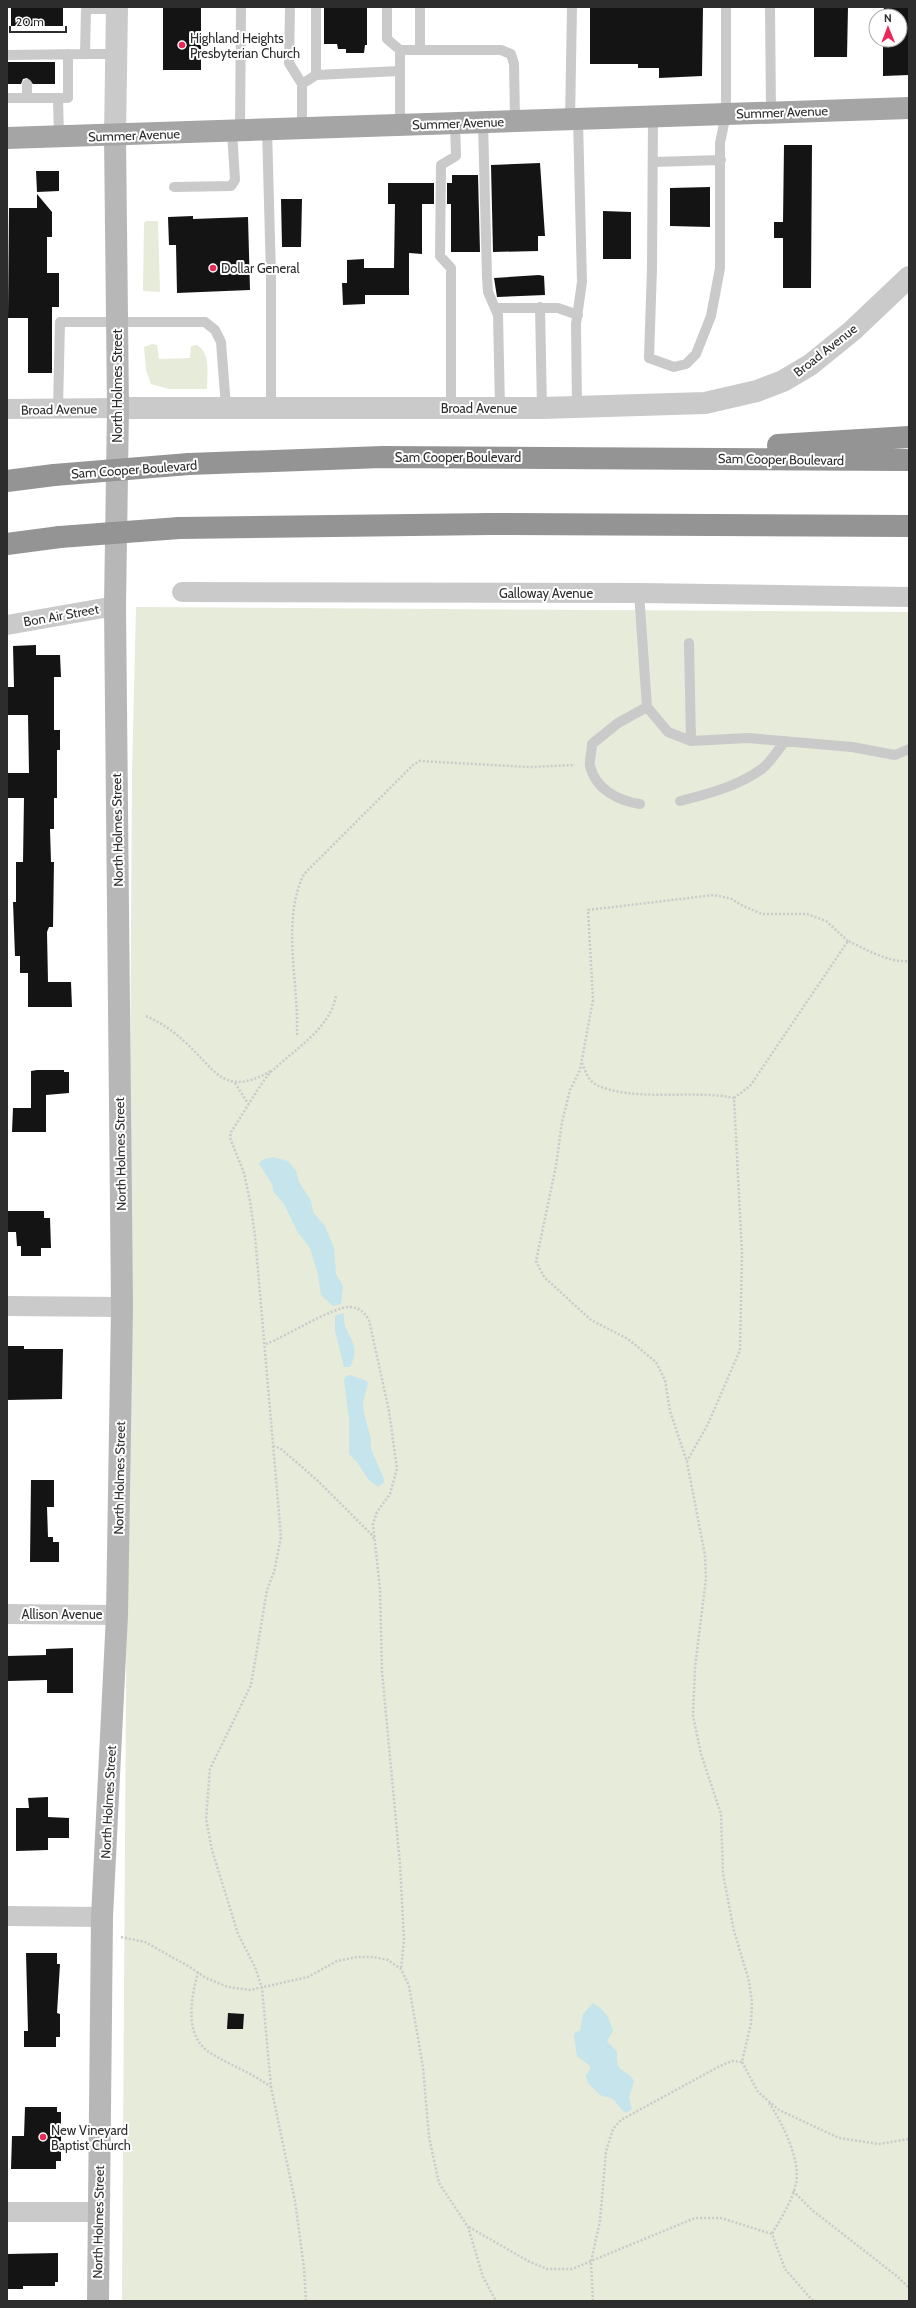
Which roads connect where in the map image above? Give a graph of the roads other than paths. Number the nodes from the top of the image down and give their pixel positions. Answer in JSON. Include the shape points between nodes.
{"nodes":[{"id":1,"x":241,"y":7,"type":"edge"},
{"id":2,"x":290,"y":7,"type":"edge"},
{"id":3,"x":316,"y":7,"type":"edge"},
{"id":4,"x":387,"y":7,"type":"edge"},
{"id":5,"x":420,"y":7,"type":"edge"},
{"id":6,"x":572,"y":7,"type":"edge"},
{"id":7,"x":726,"y":7,"type":"edge"},
{"id":8,"x":770,"y":7,"type":"edge"},
{"id":9,"x":117,"y":8,"type":"edge"},
{"id":10,"x":400,"y":50,"type":"junction"},
{"id":11,"x":420,"y":50,"type":"junction"},
{"id":12,"x":68,"y":54,"type":"junction"},
{"id":13,"x":85,"y":54,"type":"junction"},
{"id":14,"x":117,"y":54,"type":"junction"},
{"id":15,"x":7,"y":55,"type":"edge"},
{"id":16,"x":399,"y":71,"type":"junction"},
{"id":17,"x":316,"y":75,"type":"junction"},
{"id":18,"x":27,"y":84,"type":"dead end"},
{"id":19,"x":302,"y":84,"type":"junction"},
{"id":20,"x":7,"y":98,"type":"edge"},
{"id":21,"x":27,"y":98,"type":"junction"},
{"id":22,"x":58,"y":98,"type":"junction"},
{"id":23,"x":909,"y":108,"type":"edge"},
{"id":24,"x":771,"y":112,"type":"junction"},
{"id":25,"x":726,"y":114,"type":"junction"},
{"id":26,"x":653,"y":116,"type":"junction"},
{"id":27,"x":515,"y":120,"type":"junction"},
{"id":28,"x":574,"y":120,"type":"junction"},
{"id":29,"x":483,"y":122,"type":"junction"},
{"id":30,"x":456,"y":123,"type":"junction"},
{"id":31,"x":400,"y":125,"type":"junction"},
{"id":32,"x":302,"y":128,"type":"junction"},
{"id":33,"x":267,"y":129,"type":"junction"},
{"id":34,"x":236,"y":130,"type":"junction"},
{"id":35,"x":116,"y":136,"type":"junction"},
{"id":36,"x":59,"y":137,"type":"junction"},
{"id":37,"x":7,"y":138,"type":"edge"},
{"id":38,"x":720,"y":160,"type":"junction"},
{"id":39,"x":653,"y":162,"type":"junction"},
{"id":40,"x":174,"y":188,"type":"dead end"},
{"id":41,"x":909,"y":277,"type":"edge"},
{"id":42,"x":540,"y":307,"type":"junction"},
{"id":43,"x":496,"y":308,"type":"junction"},
{"id":44,"x":578,"y":315,"type":"junction"},
{"id":45,"x":116,"y":322,"type":"junction"},
{"id":46,"x":270,"y":406,"type":"junction"},
{"id":47,"x":226,"y":407,"type":"junction"},
{"id":48,"x":577,"y":407,"type":"junction"},
{"id":49,"x":118,"y":408,"type":"junction"},
{"id":50,"x":451,"y":408,"type":"junction"},
{"id":51,"x":500,"y":408,"type":"junction"},
{"id":52,"x":542,"y":408,"type":"junction"},
{"id":53,"x":7,"y":409,"type":"edge"},
{"id":54,"x":58,"y":409,"type":"junction"},
{"id":55,"x":909,"y":437,"type":"edge"},
{"id":56,"x":597,"y":457,"type":"junction"},
{"id":57,"x":909,"y":460,"type":"edge"},
{"id":58,"x":7,"y":481,"type":"edge"},
{"id":59,"x":909,"y":526,"type":"edge"},
{"id":60,"x":7,"y":544,"type":"edge"},
{"id":61,"x":182,"y":592,"type":"dead end"},
{"id":62,"x":639,"y":593,"type":"junction"},
{"id":63,"x":909,"y":597,"type":"edge"},
{"id":64,"x":115,"y":606,"type":"junction"},
{"id":65,"x":7,"y":625,"type":"edge"},
{"id":66,"x":689,"y":643,"type":"dead end"},
{"id":67,"x":647,"y":707,"type":"junction"},
{"id":68,"x":691,"y":741,"type":"junction"},
{"id":69,"x":785,"y":741,"type":"junction"},
{"id":70,"x":909,"y":749,"type":"edge"},
{"id":71,"x":680,"y":802,"type":"dead end"},
{"id":72,"x":640,"y":804,"type":"dead end"},
{"id":73,"x":7,"y":1306,"type":"edge"},
{"id":74,"x":122,"y":1307,"type":"junction"},
{"id":75,"x":7,"y":1614,"type":"edge"},
{"id":76,"x":117,"y":1615,"type":"junction"},
{"id":77,"x":7,"y":1916,"type":"edge"},
{"id":78,"x":102,"y":1927,"type":"junction"},
{"id":79,"x":7,"y":2212,"type":"edge"},
{"id":80,"x":98,"y":2212,"type":"junction"},
{"id":81,"x":98,"y":2301,"type":"edge"}],
"edges":[{"from":1,"to":34,"type":"lane"},
{"from":2,"to":19,"type":"lane","via":[[289,63]]},
{"from":3,"to":17,"type":"lane"},
{"from":4,"to":10,"type":"lane","via":[[387,39]]},
{"from":5,"to":11,"type":"lane"},
{"from":6,"to":28,"type":"lane"},
{"from":7,"to":25,"type":"lane"},
{"from":8,"to":24,"type":"lane"},
{"from":9,"to":13,"type":"lane","via":[[86,9]]},
{"from":9,"to":14,"type":"street","name":"North Holmes Street"},
{"from":10,"to":11,"type":"lane"},
{"from":10,"to":16,"type":"lane"},
{"from":11,"to":27,"type":"lane","via":[[501,50],[510,54],[514,64]]},
{"from":12,"to":13,"type":"lane"},
{"from":12,"to":15,"type":"lane","via":[[28,58]]},
{"from":12,"to":22,"type":"lane","via":[[68,98]]},
{"from":13,"to":14,"type":"lane"},
{"from":14,"to":35,"type":"street","name":"North Holmes Street"},
{"from":16,"to":17,"type":"lane"},
{"from":16,"to":31,"type":"lane"},
{"from":17,"to":19,"type":"lane"},
{"from":18,"to":21,"type":"lane"},
{"from":19,"to":32,"type":"lane"},
{"from":20,"to":21,"type":"lane"},
{"from":21,"to":22,"type":"lane"},
{"from":22,"to":36,"type":"lane"},
{"from":23,"to":24,"type":"main road","name":"Summer Avenue"},
{"from":24,"to":25,"type":"main road","name":"Summer Avenue"},
{"from":25,"to":26,"type":"main road","name":"Summer Avenue"},
{"from":25,"to":38,"type":"lane"},
{"from":26,"to":28,"type":"main road","name":"Summer Avenue"},
{"from":26,"to":39,"type":"lane"},
{"from":27,"to":28,"type":"main road","name":"Summer Avenue"},
{"from":27,"to":29,"type":"main road","name":"Summer Avenue"},
{"from":28,"to":44,"type":"lane","via":[[582,282]]},
{"from":29,"to":30,"type":"main road","name":"Summer Avenue"},
{"from":29,"to":43,"type":"lane","via":[[487,278],[490,297]]},
{"from":30,"to":31,"type":"main road","name":"Summer Avenue"},
{"from":30,"to":50,"type":"lane","via":[[456,156],[441,165],[440,256],[451,268]]},
{"from":31,"to":32,"type":"main road","name":"Summer Avenue"},
{"from":32,"to":33,"type":"main road","name":"Summer Avenue"},
{"from":33,"to":34,"type":"main road","name":"Summer Avenue"},
{"from":33,"to":46,"type":"lane","via":[[271,276]]},
{"from":34,"to":35,"type":"main road","name":"Summer Avenue"},
{"from":34,"to":40,"type":"lane","via":[[235,180],[231,186]]},
{"from":35,"to":36,"type":"main road","name":"Summer Avenue"},
{"from":35,"to":45,"type":"main road","name":"North Holmes Street"},
{"from":36,"to":37,"type":"main road","name":"Summer Avenue"},
{"from":38,"to":39,"type":"lane"},
{"from":38,"to":39,"type":"lane","via":[[720,268],[711,316],[696,354],[686,364],[674,367],[649,358]]},
{"from":41,"to":48,"type":"street","name":"Broad Avenue","via":[[852,331],[810,365],[783,382],[757,392],[705,403]]},
{"from":42,"to":43,"type":"lane"},
{"from":42,"to":44,"type":"lane","via":[[558,308]]},
{"from":42,"to":52,"type":"lane"},
{"from":43,"to":51,"type":"lane"},
{"from":44,"to":48,"type":"lane"},
{"from":45,"to":47,"type":"lane","via":[[205,322],[215,330],[222,342]]},
{"from":45,"to":49,"type":"main road","name":"North Holmes Street"},
{"from":45,"to":54,"type":"lane","via":[[60,322]]},
{"from":46,"to":47,"type":"street","name":"Broad Avenue"},
{"from":46,"to":50,"type":"street","name":"Broad Avenue"},
{"from":47,"to":49,"type":"street","name":"Broad Avenue"},
{"from":48,"to":52,"type":"street","name":"Broad Avenue"},
{"from":49,"to":54,"type":"street","name":"Broad Avenue"},
{"from":49,"to":64,"type":"main road","name":"North Holmes Street"},
{"from":50,"to":51,"type":"street","name":"Broad Avenue"},
{"from":51,"to":52,"type":"street","name":"Broad Avenue"},
{"from":53,"to":54,"type":"street","name":"Broad Avenue"},
{"from":55,"to":56,"type":"highway"},
{"from":56,"to":57,"type":"highway","name":"Sam Cooper Boulevard"},
{"from":56,"to":58,"type":"highway","name":"Sam Cooper Boulevard","bridge":true,"via":[[382,457],[189,464]]},
{"from":59,"to":60,"type":"highway","bridge":true,"via":[[491,524],[179,528],[60,537]]},
{"from":61,"to":62,"type":"street","name":"Galloway Avenue"},
{"from":62,"to":63,"type":"street","name":"Galloway Avenue"},
{"from":62,"to":67,"type":"lane"},
{"from":64,"to":65,"type":"street","name":"Bon Air Street"},
{"from":64,"to":74,"type":"main road","name":"North Holmes Street"},
{"from":66,"to":68,"type":"lane"},
{"from":67,"to":68,"type":"lane","via":[[668,732]]},
{"from":67,"to":72,"type":"lane","via":[[618,723],[592,744],[590,764],[595,778],[611,796]]},
{"from":68,"to":69,"type":"lane","via":[[748,738]]},
{"from":69,"to":70,"type":"lane","via":[[852,747],[895,755]]},
{"from":69,"to":71,"type":"lane","via":[[764,767],[721,790]]},
{"from":73,"to":74,"type":"street"},
{"from":74,"to":76,"type":"main road","name":"North Holmes Street"},
{"from":75,"to":76,"type":"street","name":"Allison Avenue"},
{"from":76,"to":78,"type":"main road","name":"North Holmes Street"},
{"from":77,"to":78,"type":"street"},
{"from":78,"to":80,"type":"main road","name":"North Holmes Street"},
{"from":79,"to":80,"type":"street"},
{"from":80,"to":81,"type":"main road","name":"North Holmes Street"}]}
